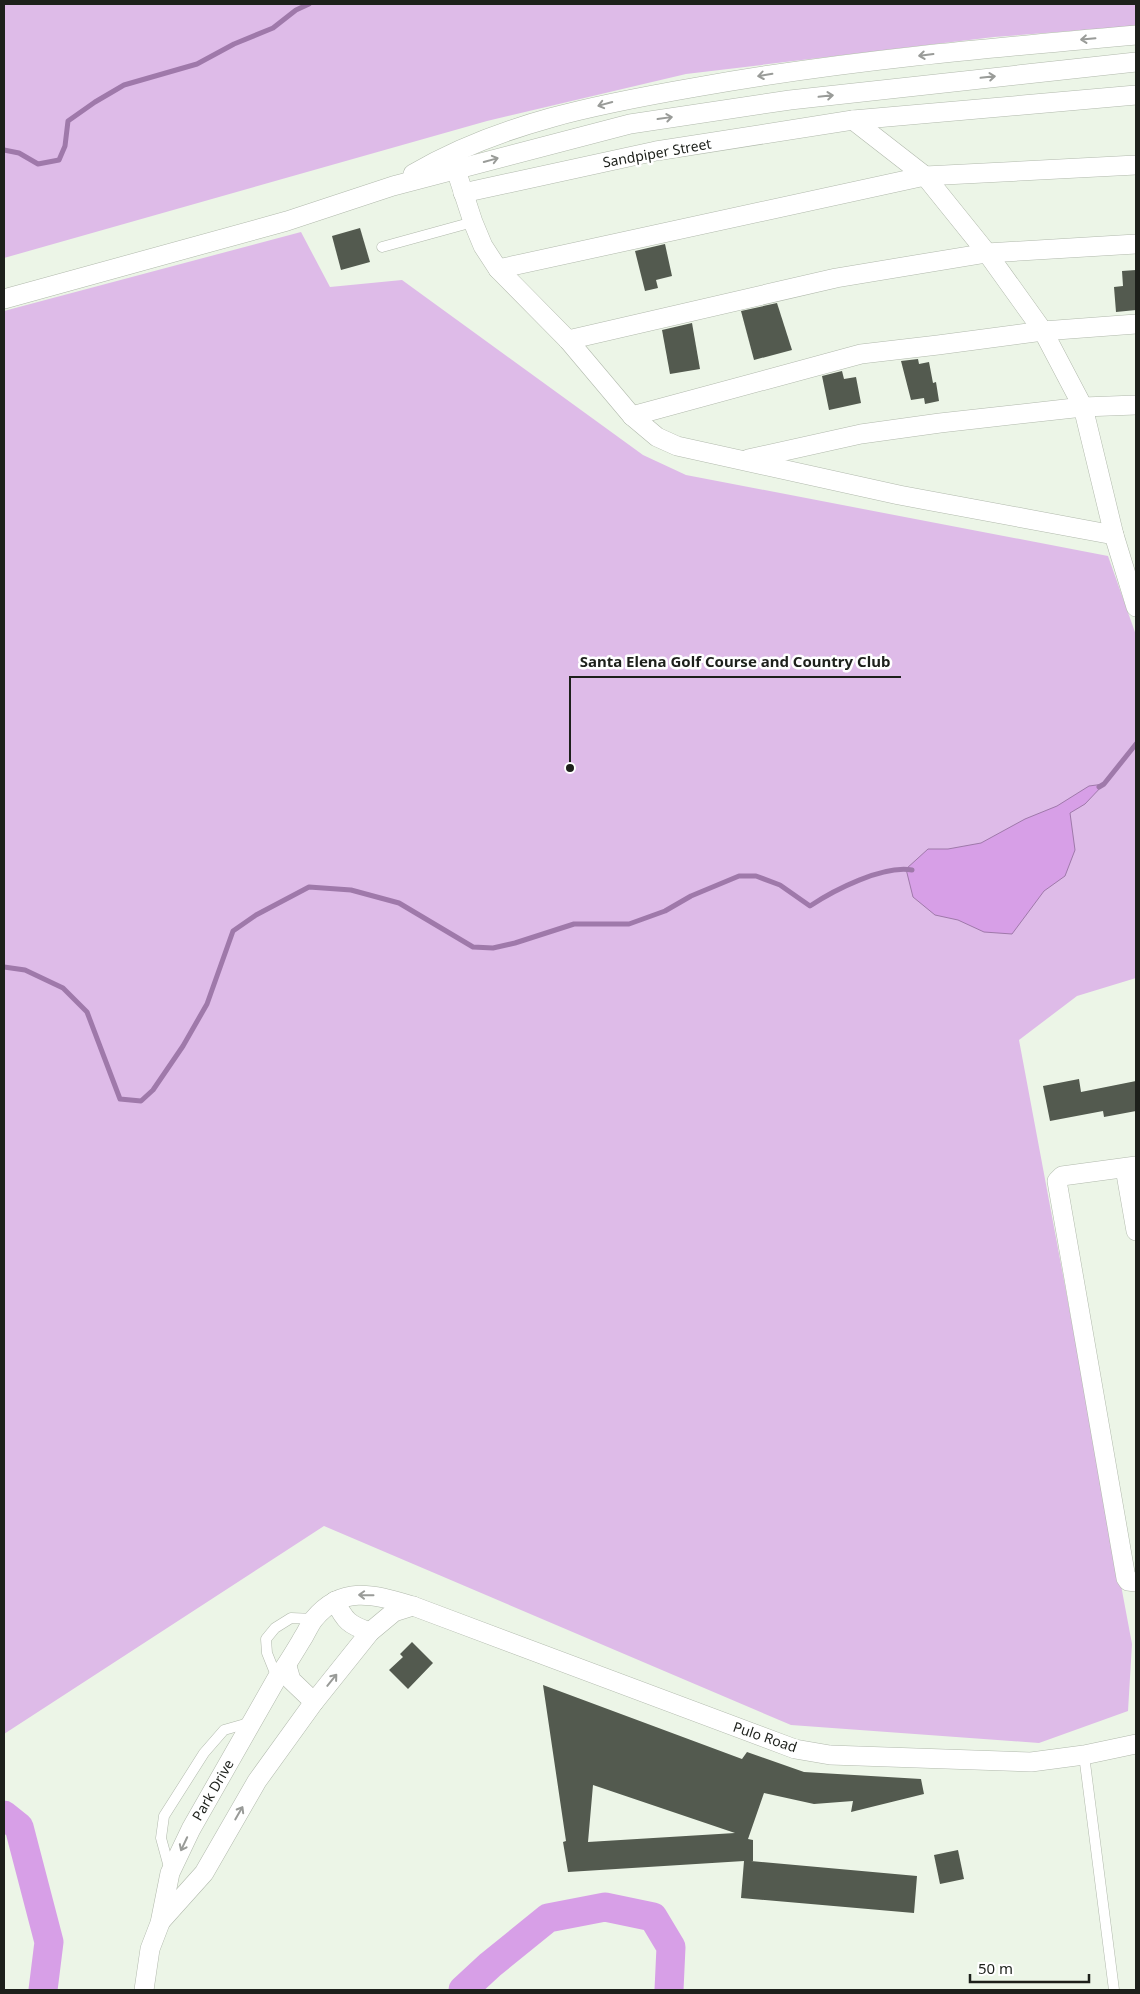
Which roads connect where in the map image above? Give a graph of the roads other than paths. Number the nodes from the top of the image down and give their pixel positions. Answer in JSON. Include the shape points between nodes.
{"nodes":[{"id":1,"x":1136,"y":35,"type":"edge"},
{"id":2,"x":1136,"y":62,"type":"edge"},
{"id":3,"x":859,"y":64,"type":"junction"},
{"id":4,"x":859,"y":92,"type":"junction"},
{"id":5,"x":1136,"y":95,"type":"edge"},
{"id":6,"x":853,"y":120,"type":"junction"},
{"id":7,"x":1136,"y":165,"type":"edge"},
{"id":8,"x":456,"y":170,"type":"junction"},
{"id":9,"x":925,"y":176,"type":"junction"},
{"id":10,"x":393,"y":186,"type":"junction"},
{"id":11,"x":463,"y":192,"type":"junction"},
{"id":12,"x":473,"y":222,"type":"junction"},
{"id":13,"x":1136,"y":244,"type":"edge"},
{"id":14,"x":382,"y":247,"type":"dead end"},
{"id":15,"x":987,"y":254,"type":"junction"},
{"id":16,"x":498,"y":269,"type":"junction"},
{"id":17,"x":4,"y":299,"type":"edge"},
{"id":18,"x":1136,"y":324,"type":"edge"},
{"id":19,"x":1043,"y":331,"type":"junction"},
{"id":20,"x":568,"y":340,"type":"junction"},
{"id":21,"x":1136,"y":405,"type":"edge"},
{"id":22,"x":1083,"y":407,"type":"junction"},
{"id":23,"x":632,"y":416,"type":"junction"},
{"id":24,"x":742,"y":460,"type":"junction"},
{"id":25,"x":1114,"y":535,"type":"junction"},
{"id":26,"x":1136,"y":607,"type":"edge"},
{"id":27,"x":1131,"y":1167,"type":"edge"},
{"id":28,"x":1136,"y":1231,"type":"edge"},
{"id":29,"x":1136,"y":1582,"type":"edge"},
{"id":30,"x":335,"y":1601,"type":"junction"},
{"id":31,"x":413,"y":1606,"type":"junction"},
{"id":32,"x":314,"y":1620,"type":"junction"},
{"id":33,"x":370,"y":1632,"type":"junction"},
{"id":34,"x":282,"y":1672,"type":"junction"},
{"id":35,"x":314,"y":1702,"type":"junction"},
{"id":36,"x":253,"y":1721,"type":"junction"},
{"id":37,"x":1136,"y":1744,"type":"edge"},
{"id":38,"x":1084,"y":1755,"type":"junction"},
{"id":39,"x":170,"y":1873,"type":"junction"},
{"id":40,"x":160,"y":1923,"type":"junction"},
{"id":41,"x":144,"y":1990,"type":"edge"},
{"id":42,"x":1114,"y":1990,"type":"edge"}],
"edges":[{"from":1,"to":3,"type":"street","one_way":true},
{"from":4,"to":2,"type":"street","one_way":true},
{"from":3,"to":4,"type":"street"},
{"from":3,"to":10,"type":"street","one_way":true,"via":[[728,81],[614,101],[487,138],[438,160]]},
{"from":8,"to":4,"type":"street","one_way":true,"via":[[630,124]]},
{"from":5,"to":6,"type":"street","name":"Sandpiper Street"},
{"from":6,"to":9,"type":"street"},
{"from":6,"to":11,"type":"street","name":"Sandpiper Street","via":[[656,151]]},
{"from":7,"to":9,"type":"street"},
{"from":8,"to":10,"type":"street"},
{"from":8,"to":11,"type":"street"},
{"from":9,"to":15,"type":"street"},
{"from":9,"to":16,"type":"street"},
{"from":10,"to":17,"type":"street","via":[[278,224]]},
{"from":11,"to":12,"type":"street"},
{"from":12,"to":14,"type":"lane"},
{"from":12,"to":16,"type":"street"},
{"from":13,"to":15,"type":"street"},
{"from":15,"to":19,"type":"street"},
{"from":15,"to":20,"type":"street","via":[[836,278]]},
{"from":16,"to":20,"type":"street"},
{"from":18,"to":19,"type":"street"},
{"from":19,"to":22,"type":"street"},
{"from":19,"to":23,"type":"street","via":[[861,354]]},
{"from":20,"to":23,"type":"street"},
{"from":21,"to":22,"type":"street"},
{"from":22,"to":24,"type":"street","via":[[861,434]]},
{"from":22,"to":25,"type":"street"},
{"from":23,"to":24,"type":"street","via":[[657,437],[677,446]]},
{"from":24,"to":25,"type":"street","via":[[898,495]]},
{"from":25,"to":26,"type":"street"},
{"from":27,"to":28,"type":"street"},
{"from":27,"to":29,"type":"street","via":[[1062,1176],[1057,1181],[1126,1578]]},
{"from":31,"to":30,"type":"street","name":"Park Drive","one_way":true,"via":[[377,1595],[352,1595]]},
{"from":30,"to":32,"type":"street","name":"Park Drive"},
{"from":30,"to":33,"type":"street","via":[[343,1617],[353,1626]]},
{"from":31,"to":33,"type":"street","name":"Park Drive","via":[[394,1612]]},
{"from":31,"to":38,"type":"street","name":"Pulo Road","via":[[795,1749],[830,1755],[1032,1762]]},
{"from":32,"to":34,"type":"street","name":"Park Drive"},
{"from":32,"to":34,"type":"lane","via":[[291,1618],[275,1628],[266,1639],[267,1653]]},
{"from":35,"to":33,"type":"street","name":"Park Drive","one_way":true},
{"from":34,"to":35,"type":"street"},
{"from":34,"to":36,"type":"street","name":"Park Drive"},
{"from":40,"to":35,"type":"street","name":"Park Drive","one_way":true,"via":[[204,1873],[257,1781]]},
{"from":36,"to":39,"type":"street","name":"Park Drive","one_way":true,"via":[[191,1828]]},
{"from":36,"to":39,"type":"lane","via":[[224,1730],[204,1753],[164,1816],[161,1838]]},
{"from":37,"to":38,"type":"street","name":"Pulo Road"},
{"from":38,"to":42,"type":"lane"},
{"from":39,"to":40,"type":"street","name":"Park Drive"},
{"from":40,"to":41,"type":"street","name":"Park Drive","via":[[150,1949]]}]}
